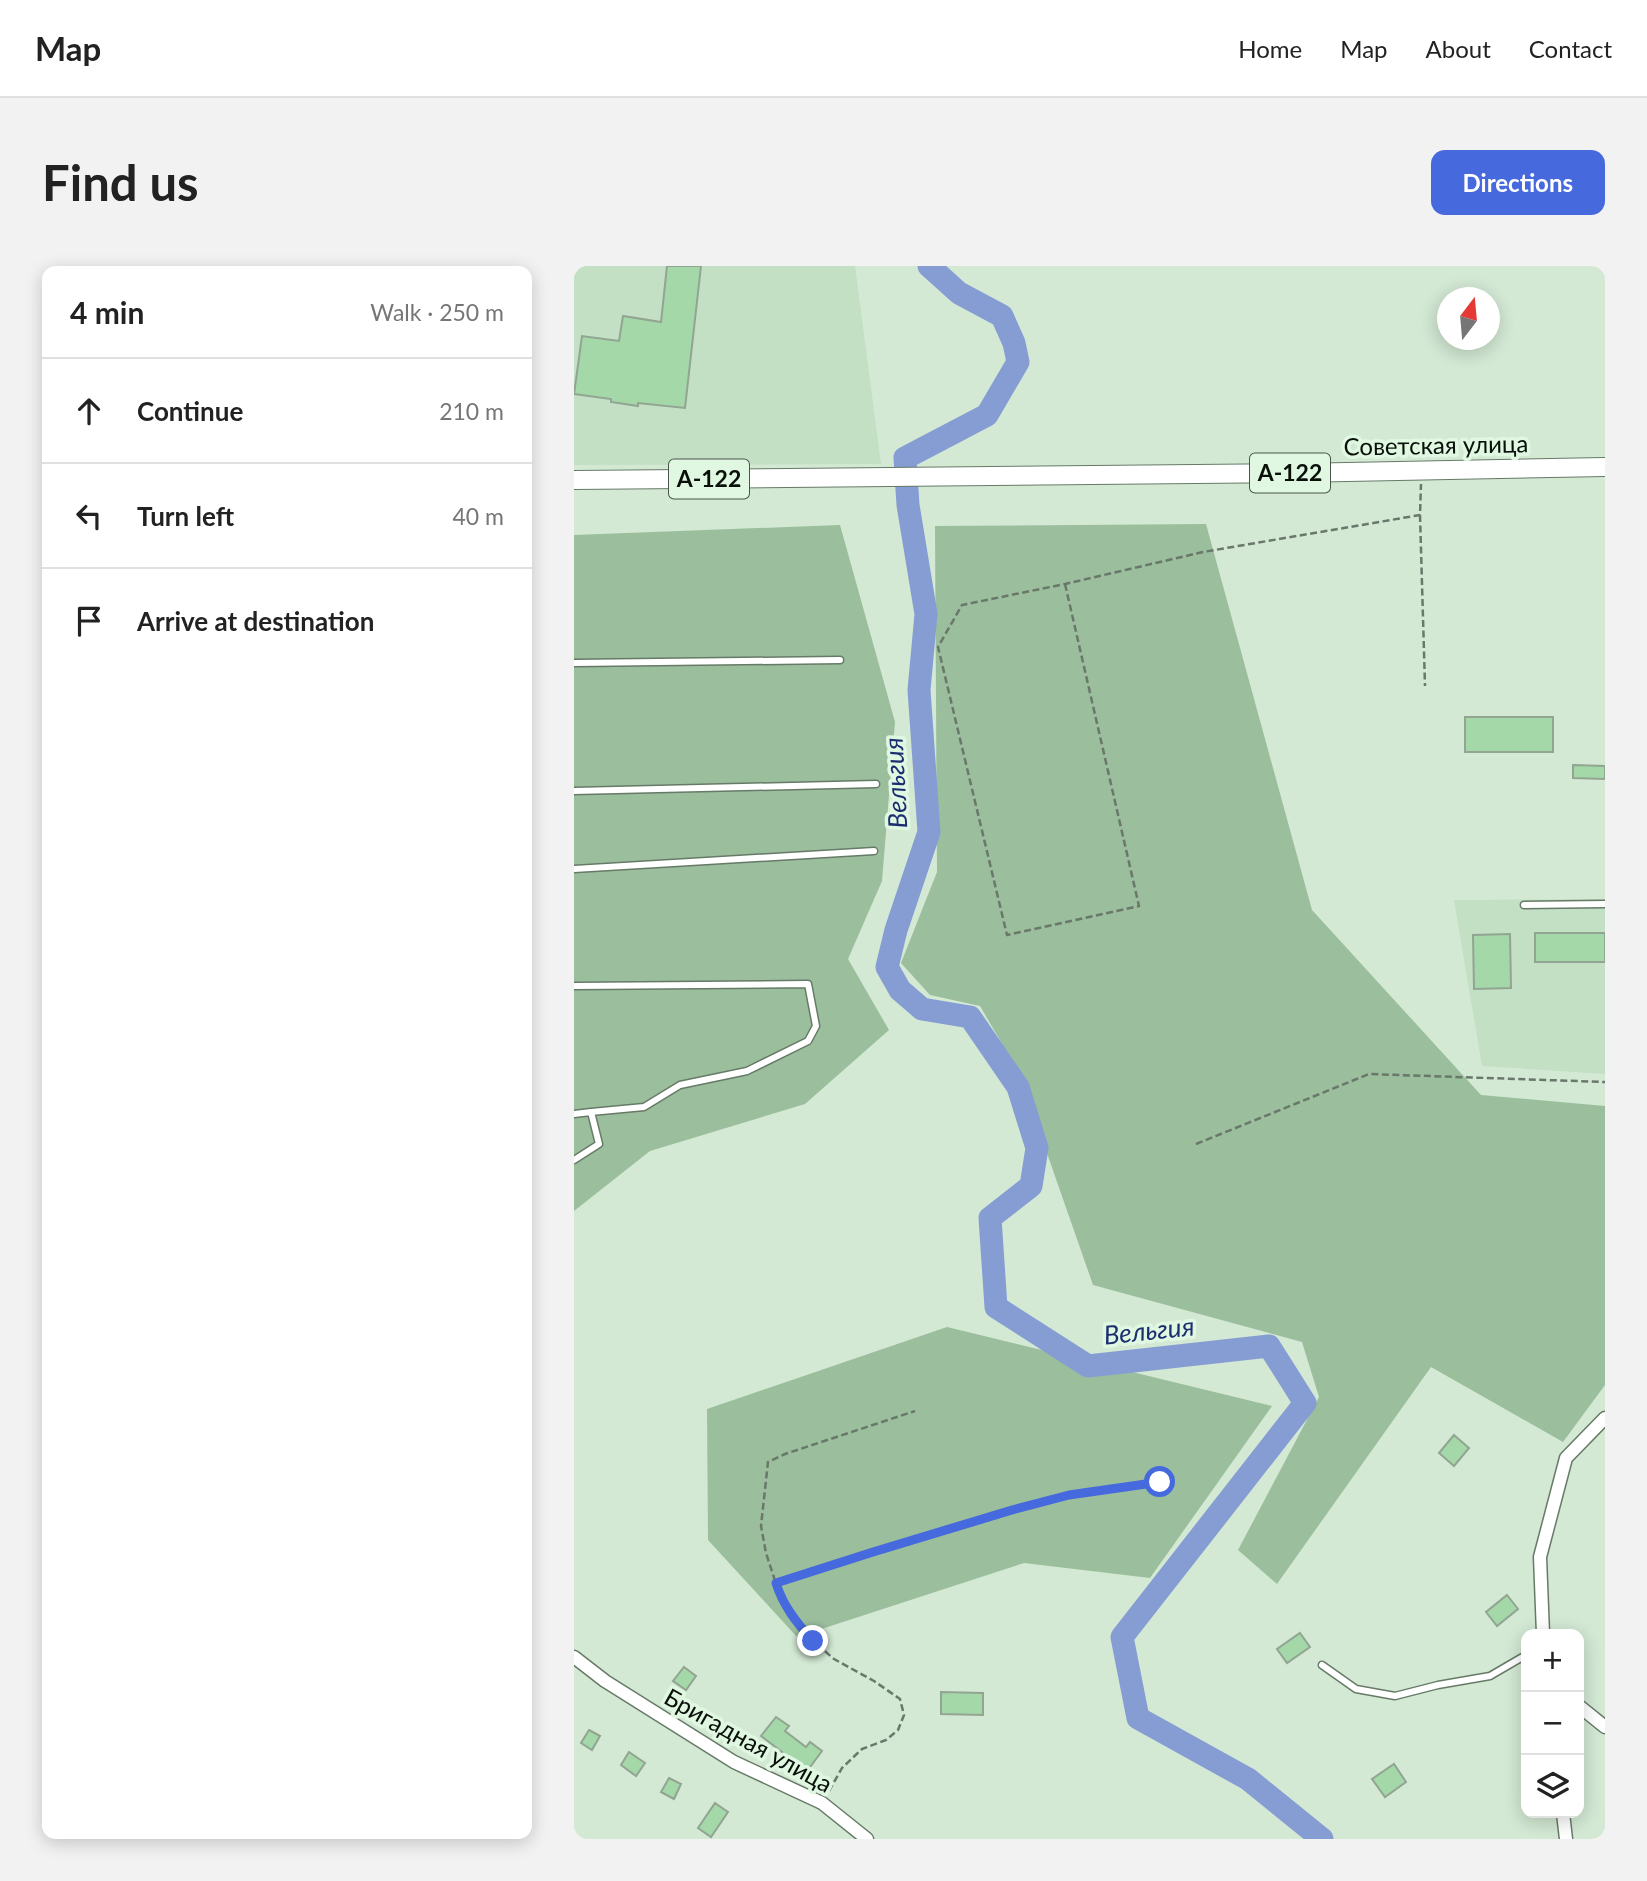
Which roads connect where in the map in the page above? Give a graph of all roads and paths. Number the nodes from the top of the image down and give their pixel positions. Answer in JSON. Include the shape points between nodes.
{"nodes":[{"id":1,"x":1605,"y":467,"type":"edge"},
{"id":2,"x":1421,"y":471,"type":"junction"},
{"id":3,"x":574,"y":480,"type":"edge"},
{"id":4,"x":1420,"y":515,"type":"junction"},
{"id":5,"x":1065,"y":584,"type":"junction"},
{"id":6,"x":840,"y":660,"type":"dead end"},
{"id":7,"x":574,"y":663,"type":"edge"},
{"id":8,"x":1425,"y":686,"type":"dead end"},
{"id":9,"x":876,"y":784,"type":"dead end"},
{"id":10,"x":574,"y":791,"type":"edge"},
{"id":11,"x":874,"y":851,"type":"dead end"},
{"id":12,"x":574,"y":869,"type":"edge"},
{"id":13,"x":1605,"y":904,"type":"edge"},
{"id":14,"x":1524,"y":905,"type":"dead end"},
{"id":15,"x":574,"y":986,"type":"edge"},
{"id":16,"x":1605,"y":1082,"type":"edge"},
{"id":17,"x":591,"y":1112,"type":"junction"},
{"id":18,"x":574,"y":1114,"type":"edge"},
{"id":19,"x":1196,"y":1144,"type":"dead end"},
{"id":20,"x":574,"y":1160,"type":"edge"},
{"id":21,"x":915,"y":1411,"type":"dead end"},
{"id":22,"x":1605,"y":1418,"type":"edge"},
{"id":23,"x":1160,"y":1482,"type":"dead end"},
{"id":24,"x":776,"y":1583,"type":"junction"},
{"id":25,"x":1543,"y":1629,"type":"edge"},
{"id":26,"x":574,"y":1657,"type":"edge"},
{"id":27,"x":1521,"y":1658,"type":"edge"},
{"id":28,"x":1322,"y":1665,"type":"dead end"},
{"id":29,"x":1584,"y":1710,"type":"edge"},
{"id":30,"x":1605,"y":1727,"type":"edge"},
{"id":31,"x":821,"y":1803,"type":"junction"},
{"id":32,"x":1564,"y":1818,"type":"edge"},
{"id":33,"x":867,"y":1839,"type":"edge"},
{"id":34,"x":1566,"y":1839,"type":"edge"}],
"edges":[{"from":1,"to":2,"type":"main road","name":"Советская улица","number":"А-122"},
{"from":2,"to":3,"type":"main road","name":"Советская улица","number":"А-122"},
{"from":2,"to":4,"type":"path"},
{"from":4,"to":5,"type":"path","via":[[1203,552]]},
{"from":4,"to":8,"type":"path"},
{"from":5,"to":5,"type":"path","via":[[1139,906],[1007,935],[939,647],[962,605]]},
{"from":6,"to":7,"type":"lane"},
{"from":9,"to":10,"type":"lane"},
{"from":11,"to":12,"type":"lane"},
{"from":13,"to":14,"type":"lane"},
{"from":15,"to":17,"type":"lane","via":[[808,984],[816,1026],[807,1041],[747,1070],[680,1085],[645,1107]]},
{"from":16,"to":19,"type":"path","via":[[1369,1074]]},
{"from":17,"to":18,"type":"lane"},
{"from":17,"to":20,"type":"lane","via":[[599,1144]]},
{"from":21,"to":24,"type":"path","via":[[768,1462],[761,1526]]},
{"from":22,"to":25,"type":"street","via":[[1566,1458],[1540,1557]]},
{"from":23,"to":24,"type":"path","via":[[1069,1495]]},
{"from":24,"to":31,"type":"path","via":[[794,1620],[813,1641],[900,1699],[904,1715],[898,1730],[862,1749],[842,1768]]},
{"from":26,"to":31,"type":"street","name":"Бригадная улица","via":[[734,1762]]},
{"from":27,"to":28,"type":"lane","via":[[1490,1676],[1395,1696],[1356,1689]]},
{"from":29,"to":30,"type":"street"},
{"from":31,"to":33,"type":"street","name":"Бригадная улица"},
{"from":32,"to":34,"type":"street"}]}
